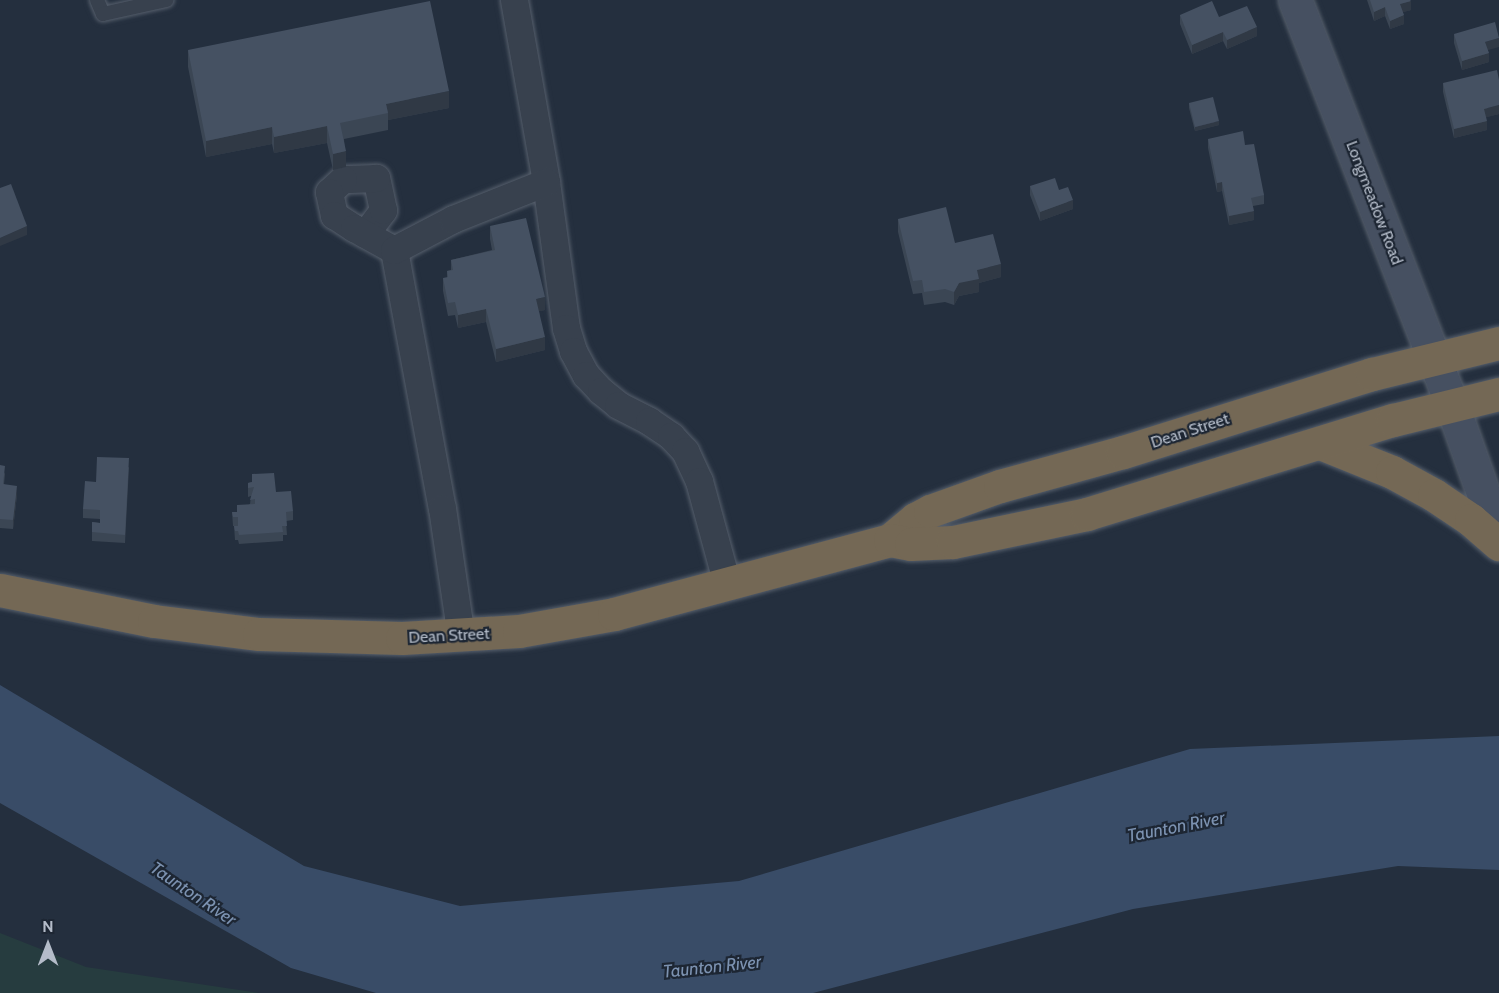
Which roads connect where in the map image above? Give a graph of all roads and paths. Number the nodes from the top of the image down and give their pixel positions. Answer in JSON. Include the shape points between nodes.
{"nodes":[{"id":1,"x":97,"y":0,"type":"edge"},
{"id":2,"x":166,"y":0,"type":"edge"},
{"id":3,"x":514,"y":0,"type":"edge"},
{"id":4,"x":1295,"y":0,"type":"edge"},
{"id":5,"x":546,"y":182,"type":"junction"},
{"id":6,"x":365,"y":234,"type":"dead end"},
{"id":7,"x":394,"y":249,"type":"junction"},
{"id":8,"x":1499,"y":343,"type":"edge"},
{"id":9,"x":1434,"y":359,"type":"junction"},
{"id":10,"x":1499,"y":394,"type":"edge"},
{"id":11,"x":1452,"y":405,"type":"junction"},
{"id":12,"x":1320,"y":442,"type":"junction"},
{"id":13,"x":1499,"y":538,"type":"edge"},
{"id":14,"x":890,"y":540,"type":"junction"},
{"id":15,"x":1499,"y":544,"type":"edge"},
{"id":16,"x":727,"y":584,"type":"junction"},
{"id":17,"x":0,"y":590,"type":"edge"},
{"id":18,"x":460,"y":636,"type":"junction"}],
"edges":[{"from":1,"to":2,"type":"lane","via":[[103,14]]},
{"from":3,"to":5,"type":"street"},
{"from":4,"to":9,"type":"street","name":"Longmeadow Road"},
{"from":5,"to":7,"type":"street","via":[[453,219]]},
{"from":5,"to":16,"type":"street","via":[[566,328],[573,351],[586,375],[601,391],[671,436],[685,451],[699,481]]},
{"from":6,"to":7,"type":"street"},
{"from":7,"to":18,"type":"street","via":[[442,508]]},
{"from":8,"to":9,"type":"highway","name":"Dean Street"},
{"from":9,"to":11,"type":"street","name":"Longmeadow Road"},
{"from":9,"to":14,"type":"highway","name":"Dean Street","via":[[1372,374],[949,503],[915,519]]},
{"from":10,"to":11,"type":"highway","name":"Dean Street"},
{"from":11,"to":12,"type":"highway","name":"Dean Street"},
{"from":11,"to":13,"type":"street","name":"Longmeadow Road"},
{"from":12,"to":14,"type":"highway","name":"Dean Street","via":[[1087,514],[953,542],[911,544]]},
{"from":12,"to":15,"type":"highway","via":[[1392,472],[1434,495]]},
{"from":14,"to":16,"type":"highway","name":"Dean Street"},
{"from":16,"to":18,"type":"highway","name":"Dean Street","via":[[615,614]]},
{"from":17,"to":18,"type":"highway","name":"Dean Street","via":[[154,621],[247,633],[330,638]]}]}
